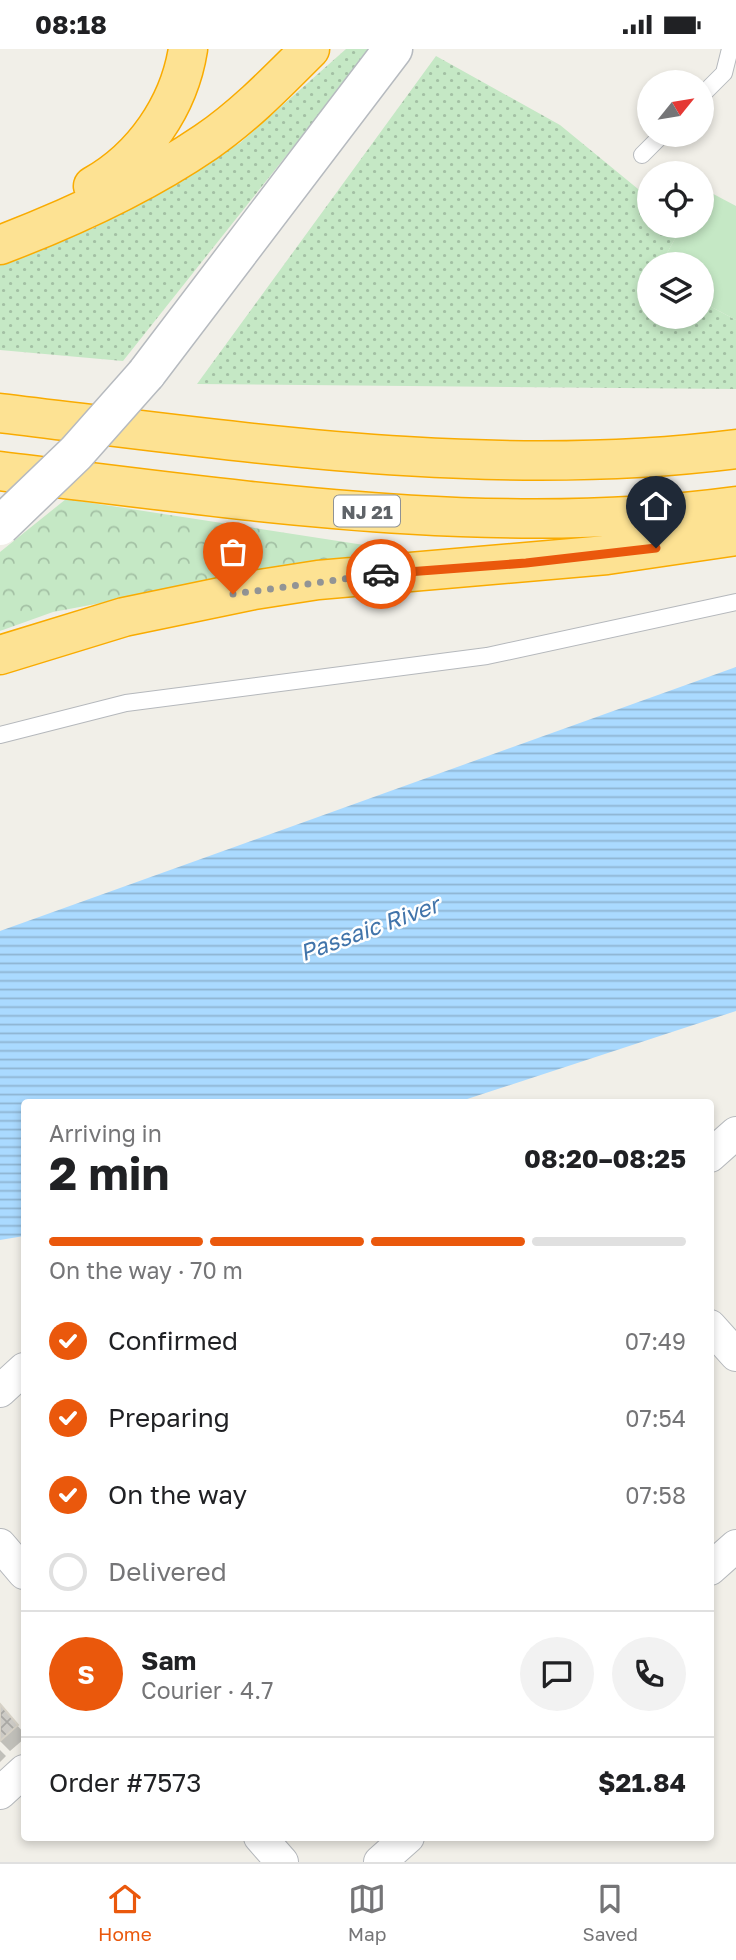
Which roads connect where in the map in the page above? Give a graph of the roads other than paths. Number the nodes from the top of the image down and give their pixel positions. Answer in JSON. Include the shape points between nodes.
{"nodes":[{"id":1,"x":188,"y":49,"type":"edge"},
{"id":2,"x":310,"y":49,"type":"edge"},
{"id":3,"x":393,"y":49,"type":"edge"},
{"id":4,"x":730,"y":49,"type":"edge"},
{"id":5,"x":714,"y":83,"type":"edge"},
{"id":6,"x":650,"y":147,"type":"edge"},
{"id":7,"x":642,"y":155,"type":"dead end"},
{"id":8,"x":0,"y":235,"type":"edge"},
{"id":9,"x":0,"y":245,"type":"edge"},
{"id":10,"x":0,"y":414,"type":"edge"},
{"id":11,"x":736,"y":449,"type":"edge"},
{"id":12,"x":0,"y":471,"type":"edge"},
{"id":13,"x":736,"y":506,"type":"edge"},
{"id":14,"x":0,"y":526,"type":"edge"},
{"id":15,"x":736,"y":536,"type":"edge"},
{"id":16,"x":736,"y":602,"type":"edge"},
{"id":17,"x":0,"y":655,"type":"edge"},
{"id":18,"x":0,"y":735,"type":"edge"},
{"id":19,"x":736,"y":1133,"type":"edge"},
{"id":20,"x":714,"y":1152,"type":"edge"},
{"id":21,"x":714,"y":1330,"type":"edge"},
{"id":22,"x":736,"y":1355,"type":"edge"},
{"id":23,"x":21,"y":1372,"type":"edge"},
{"id":24,"x":0,"y":1391,"type":"edge"},
{"id":25,"x":0,"y":1545,"type":"edge"},
{"id":26,"x":736,"y":1546,"type":"edge"},
{"id":27,"x":714,"y":1565,"type":"edge"},
{"id":28,"x":21,"y":1570,"type":"edge"},
{"id":29,"x":21,"y":1774,"type":"edge"},
{"id":30,"x":0,"y":1793,"type":"edge"},
{"id":31,"x":264,"y":1841,"type":"edge"},
{"id":32,"x":404,"y":1841,"type":"edge"},
{"id":33,"x":282,"y":1862,"type":"edge"},
{"id":34,"x":380,"y":1862,"type":"edge"}],
"edges":[{"from":1,"to":8,"type":"highway","via":[[175,95],[145,142],[97,184]]},
{"from":2,"to":9,"type":"highway","via":[[207,141],[122,191]]},
{"from":3,"to":14,"type":"main road","bridge":true,"via":[[146,374],[76,453]]},
{"from":4,"to":5,"type":"lane","via":[[724,73]]},
{"from":6,"to":7,"type":"lane"},
{"from":10,"to":11,"type":"highway","via":[[254,443],[439,458],[606,460]]},
{"from":12,"to":13,"type":"highway","number":"NJ 21","via":[[250,501],[450,516],[608,519]]},
{"from":15,"to":17,"type":"highway","via":[[607,555],[254,590],[124,617]]},
{"from":16,"to":18,"type":"lane","via":[[487,656],[126,703]]},
{"from":19,"to":20,"type":"street"},
{"from":21,"to":22,"type":"street"},
{"from":23,"to":24,"type":"street"},
{"from":25,"to":28,"type":"street"},
{"from":26,"to":27,"type":"street"},
{"from":29,"to":30,"type":"street"},
{"from":31,"to":33,"type":"street"},
{"from":32,"to":34,"type":"street"}]}
